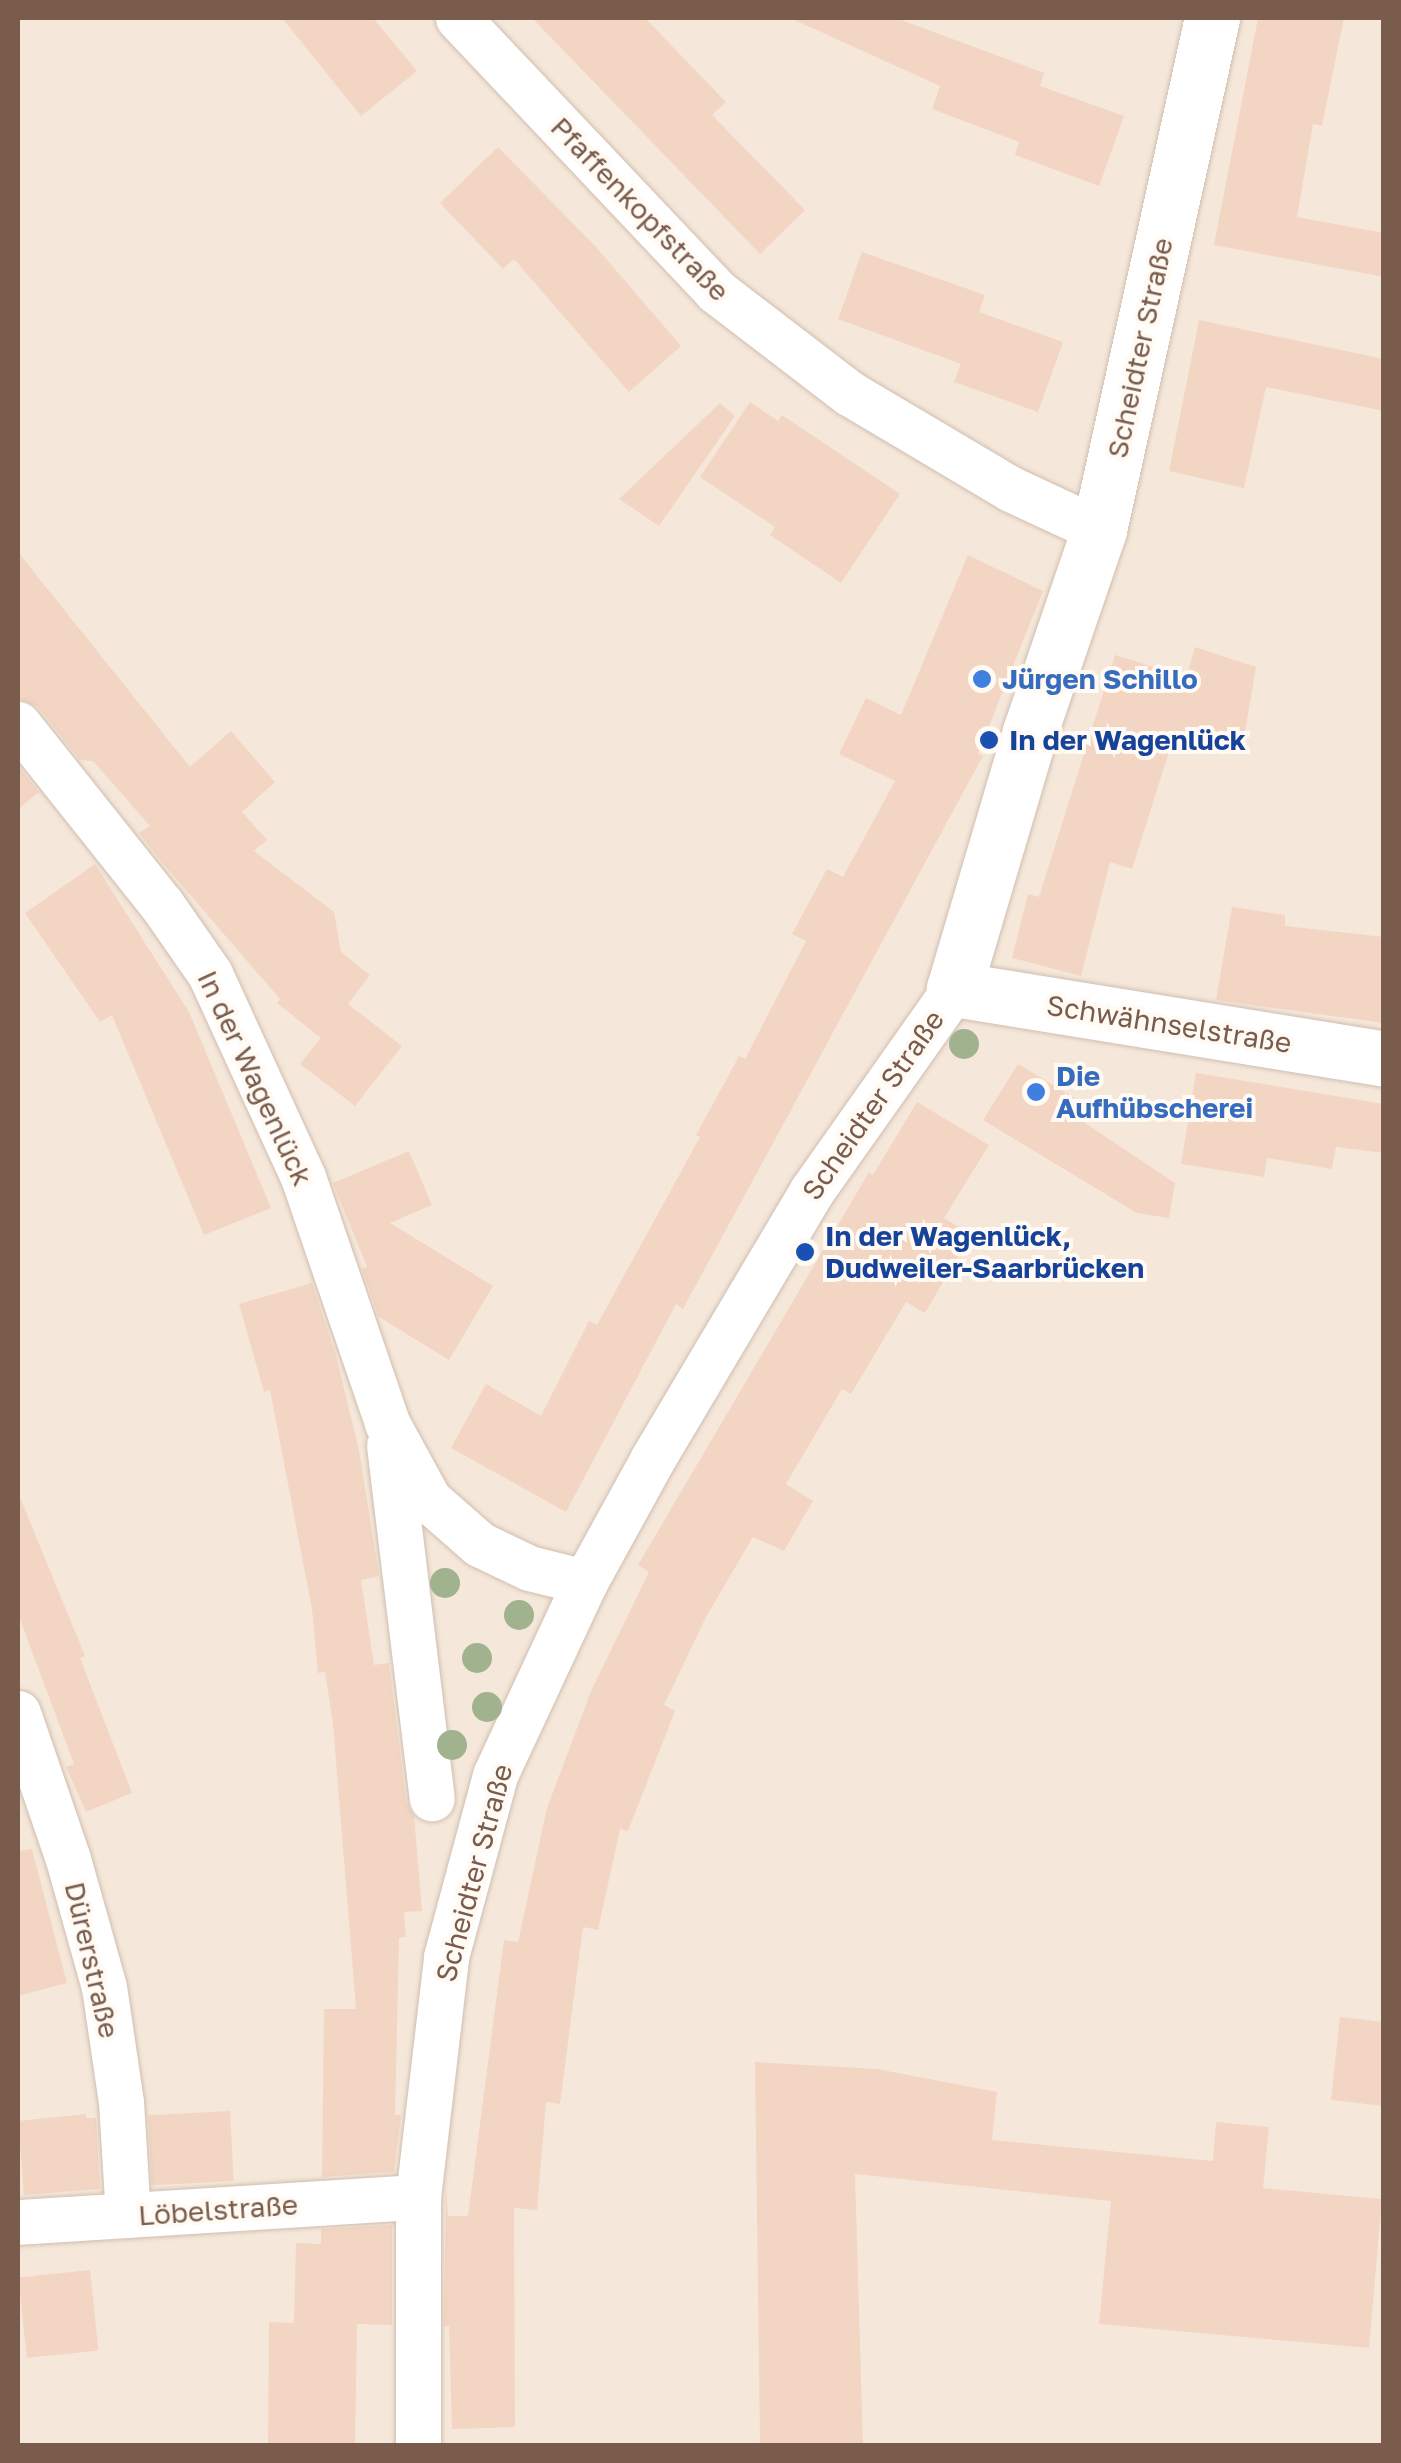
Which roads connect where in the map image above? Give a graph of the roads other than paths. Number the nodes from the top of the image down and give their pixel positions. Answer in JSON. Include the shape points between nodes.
{"nodes":[{"id":1,"x":458,"y":18,"type":"edge"},
{"id":2,"x":1212,"y":18,"type":"edge"},
{"id":3,"x":1099,"y":530,"type":"junction"},
{"id":4,"x":18,"y":724,"type":"edge"},
{"id":5,"x":954,"y":989,"type":"junction"},
{"id":6,"x":1384,"y":1059,"type":"edge"},
{"id":7,"x":387,"y":1423,"type":"junction"},
{"id":8,"x":585,"y":1582,"type":"junction"},
{"id":9,"x":18,"y":1713,"type":"edge"},
{"id":10,"x":432,"y":1798,"type":"dead end"},
{"id":11,"x":418,"y":2197,"type":"junction"},
{"id":12,"x":128,"y":2215,"type":"junction"},
{"id":13,"x":18,"y":2222,"type":"edge"},
{"id":14,"x":418,"y":2446,"type":"edge"}],
"edges":[{"from":1,"to":3,"type":"street","name":"Pfaffenkopfstraße","via":[[716,292],[849,393],[1010,489]]},
{"from":2,"to":3,"type":"street","name":"Scheidter Straße"},
{"from":3,"to":5,"type":"street","name":"Scheidter Straße"},
{"from":4,"to":7,"type":"street","name":"In der Wagenlück","via":[[210,974],[302,1177]]},
{"from":5,"to":6,"type":"street","name":"Schwähnselstraße"},
{"from":5,"to":8,"type":"street","name":"Scheidter Straße","via":[[811,1192]]},
{"from":7,"to":8,"type":"street","name":"In der Wagenlück","via":[[429,1500],[479,1544],[529,1568]]},
{"from":7,"to":10,"type":"street","name":"In der Wagenlück"},
{"from":8,"to":11,"type":"street","name":"Scheidter Straße","via":[[495,1775],[446,1958]]},
{"from":9,"to":12,"type":"street","name":"Dürerstraße","via":[[104,1987]]},
{"from":11,"to":12,"type":"street","name":"Löbelstraße"},
{"from":11,"to":14,"type":"street","name":"Scheidter Straße"},
{"from":12,"to":13,"type":"street","name":"Löbelstraße"}]}
